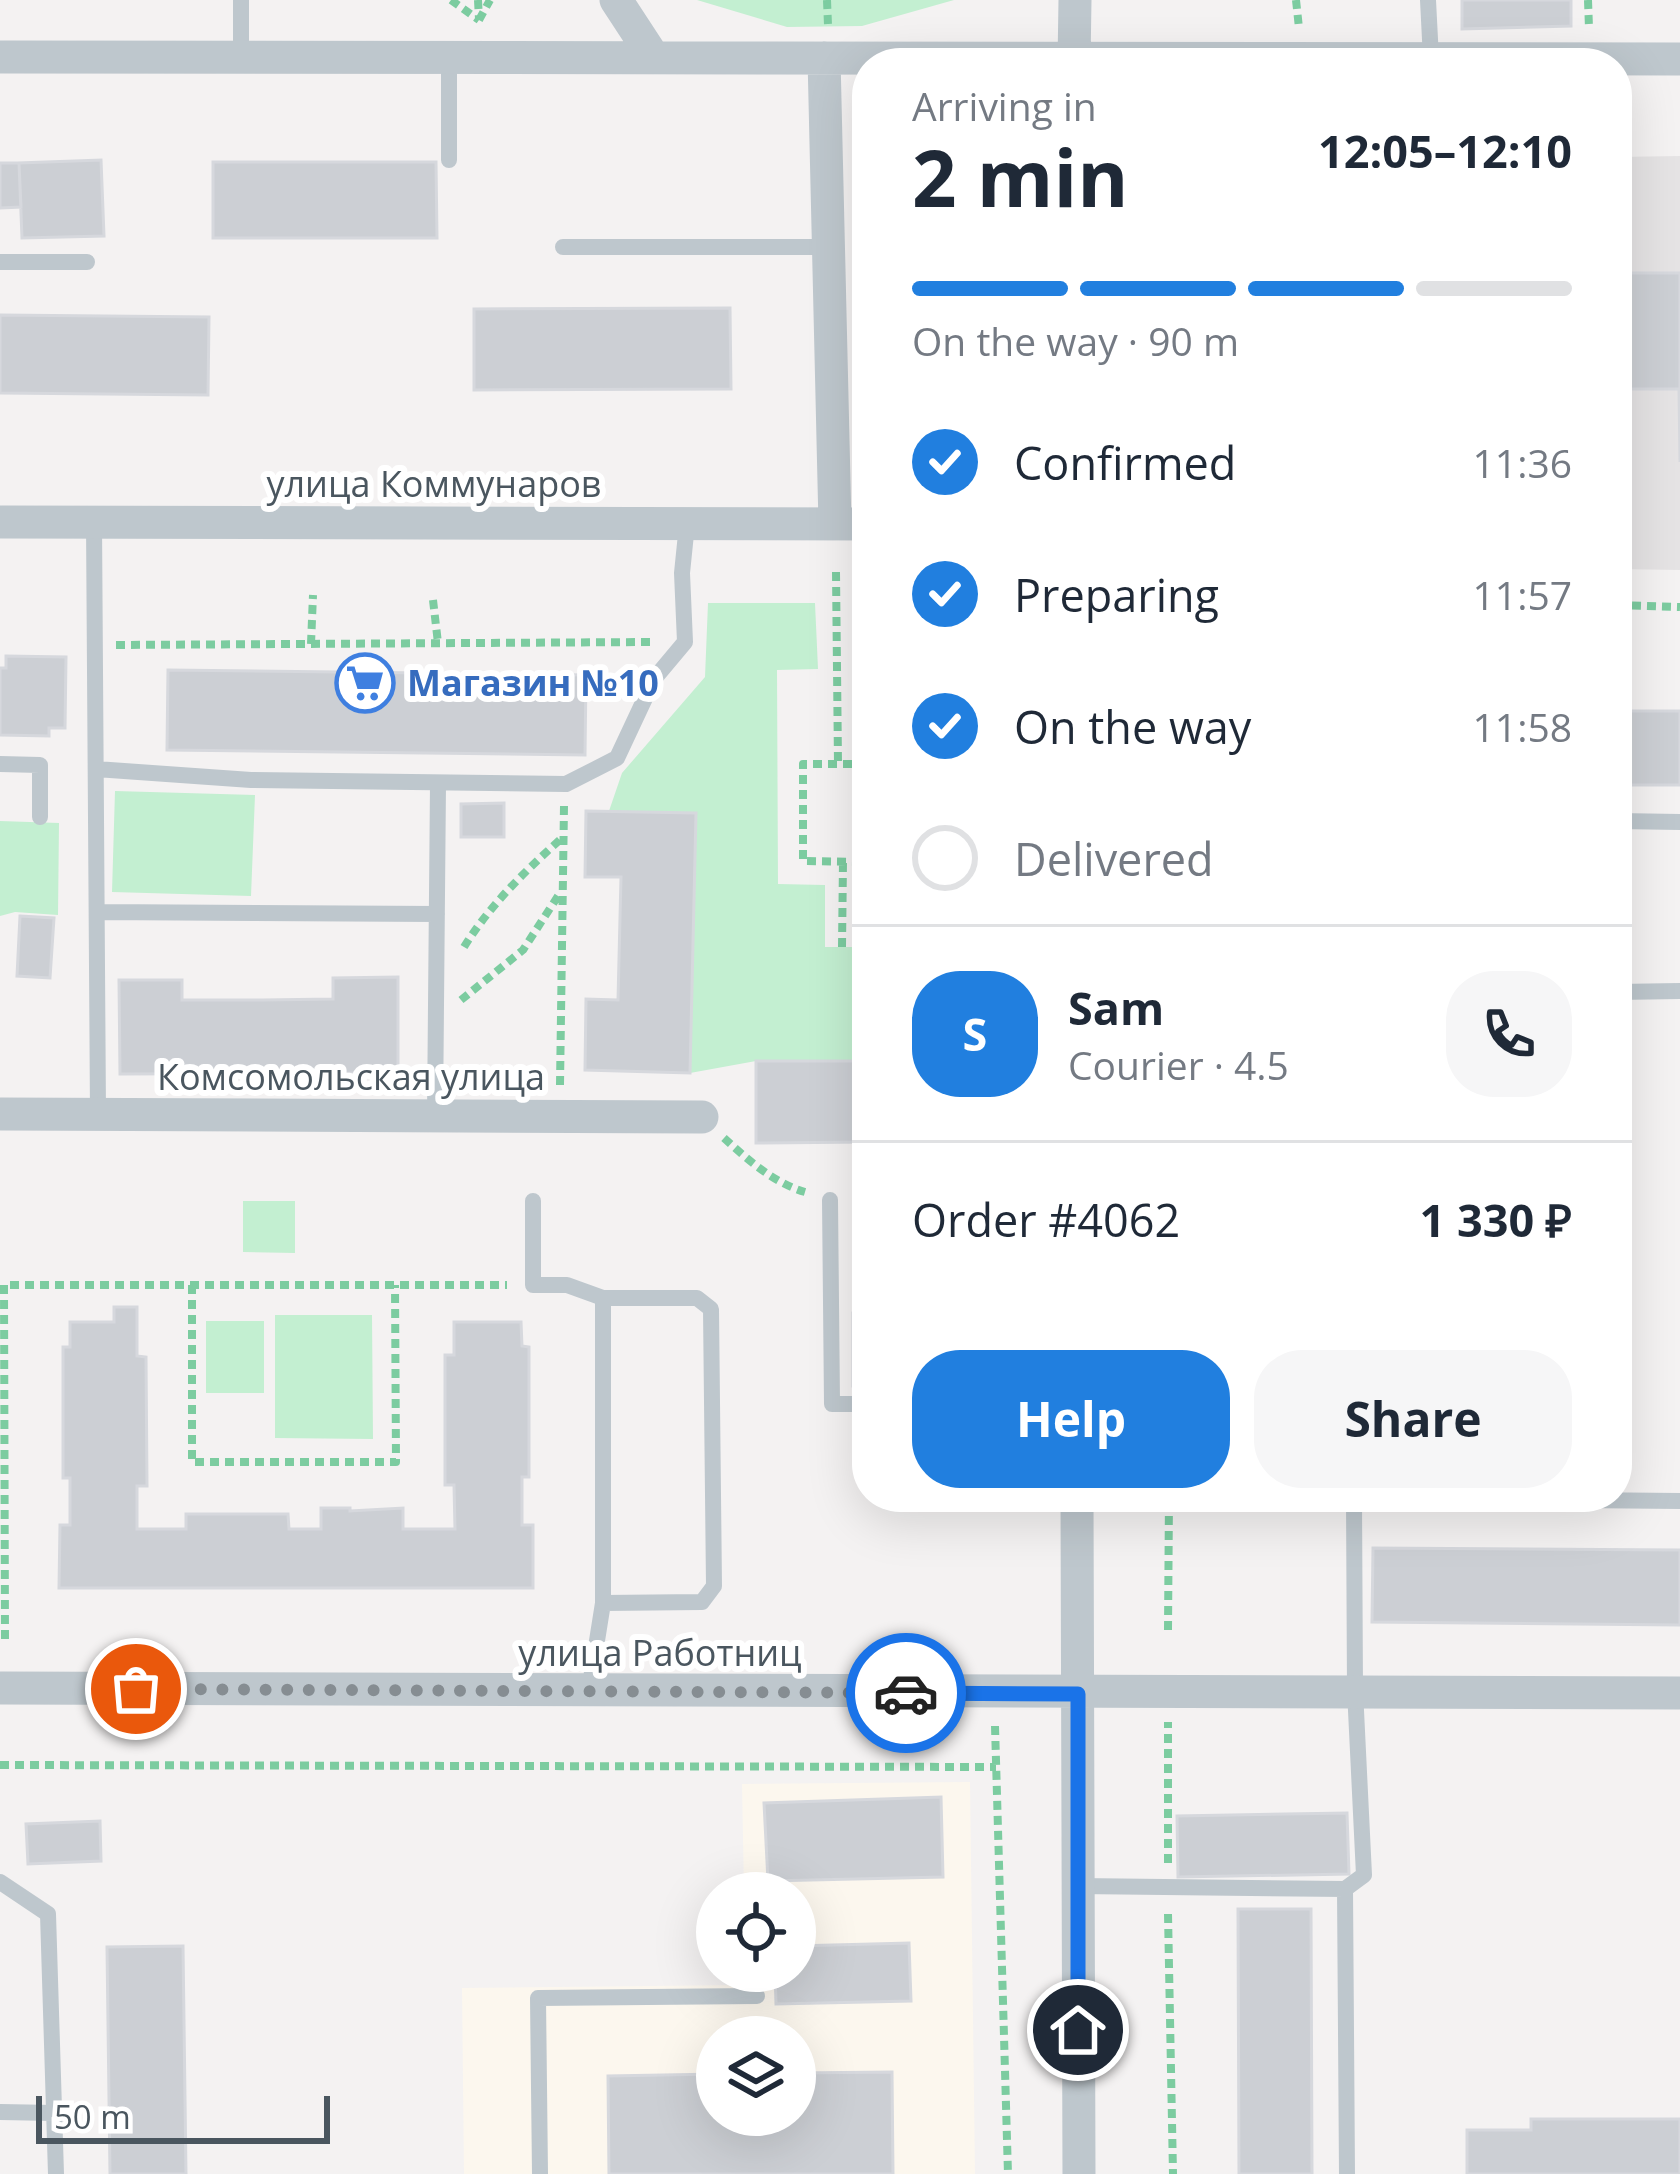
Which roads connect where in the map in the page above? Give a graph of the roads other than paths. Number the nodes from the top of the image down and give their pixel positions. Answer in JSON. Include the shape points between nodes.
{"nodes":[{"id":1,"x":241,"y":0,"type":"edge"},
{"id":2,"x":616,"y":0,"type":"edge"},
{"id":3,"x":1075,"y":0,"type":"edge"},
{"id":4,"x":1428,"y":0,"type":"edge"},
{"id":5,"x":826,"y":42,"type":"junction"},
{"id":6,"x":904,"y":48,"type":"edge"},
{"id":7,"x":1074,"y":48,"type":"edge"},
{"id":8,"x":1430,"y":48,"type":"edge"},
{"id":9,"x":652,"y":55,"type":"junction"},
{"id":10,"x":241,"y":56,"type":"junction"},
{"id":11,"x":449,"y":56,"type":"junction"},
{"id":12,"x":0,"y":57,"type":"edge"},
{"id":13,"x":1632,"y":59,"type":"edge"},
{"id":14,"x":1680,"y":59,"type":"edge"},
{"id":15,"x":449,"y":160,"type":"dead end"},
{"id":16,"x":829,"y":247,"type":"junction"},
{"id":17,"x":563,"y":248,"type":"dead end"},
{"id":18,"x":0,"y":262,"type":"edge"},
{"id":19,"x":87,"y":262,"type":"dead end"},
{"id":20,"x":0,"y":522,"type":"edge"},
{"id":21,"x":94,"y":522,"type":"junction"},
{"id":22,"x":687,"y":524,"type":"junction"},
{"id":23,"x":851,"y":524,"type":"edge"},
{"id":24,"x":0,"y":764,"type":"edge"},
{"id":25,"x":96,"y":770,"type":"junction"},
{"id":26,"x":438,"y":784,"type":"junction"},
{"id":27,"x":40,"y":817,"type":"dead end"},
{"id":28,"x":1632,"y":821,"type":"edge"},
{"id":29,"x":1680,"y":822,"type":"edge"},
{"id":30,"x":97,"y":912,"type":"junction"},
{"id":31,"x":437,"y":914,"type":"junction"},
{"id":32,"x":1680,"y":991,"type":"edge"},
{"id":33,"x":1632,"y":992,"type":"edge"},
{"id":34,"x":0,"y":1114,"type":"edge"},
{"id":35,"x":98,"y":1114,"type":"junction"},
{"id":36,"x":435,"y":1116,"type":"junction"},
{"id":37,"x":702,"y":1117,"type":"road end"},
{"id":38,"x":830,"y":1200,"type":"road end"},
{"id":39,"x":533,"y":1201,"type":"dead end"},
{"id":40,"x":603,"y":1298,"type":"junction"},
{"id":41,"x":852,"y":1404,"type":"edge"},
{"id":42,"x":1632,"y":1501,"type":"edge"},
{"id":43,"x":1680,"y":1501,"type":"edge"},
{"id":44,"x":1077,"y":1512,"type":"edge"},
{"id":45,"x":1354,"y":1512,"type":"edge"},
{"id":46,"x":603,"y":1603,"type":"junction"},
{"id":47,"x":0,"y":1688,"type":"edge"},
{"id":48,"x":1355,"y":1690,"type":"junction"},
{"id":49,"x":589,"y":1691,"type":"junction"},
{"id":50,"x":1680,"y":1693,"type":"edge"},
{"id":51,"x":1078,"y":1694,"type":"junction"},
{"id":52,"x":0,"y":1882,"type":"edge"},
{"id":53,"x":1078,"y":1886,"type":"junction"},
{"id":54,"x":1345,"y":1889,"type":"junction"},
{"id":55,"x":757,"y":1996,"type":"dead end"},
{"id":56,"x":0,"y":2112,"type":"edge"},
{"id":57,"x":54,"y":2113,"type":"junction"},
{"id":58,"x":56,"y":2174,"type":"edge"},
{"id":59,"x":540,"y":2174,"type":"edge"},
{"id":60,"x":1079,"y":2174,"type":"edge"},
{"id":61,"x":1348,"y":2174,"type":"edge"}],
"edges":[{"from":1,"to":10,"type":"lane"},
{"from":2,"to":9,"type":"street"},
{"from":3,"to":7,"type":"street"},
{"from":4,"to":8,"type":"lane"},
{"from":5,"to":6,"type":"street"},
{"from":5,"to":9,"type":"street"},
{"from":5,"to":16,"type":"street"},
{"from":9,"to":11,"type":"street"},
{"from":10,"to":11,"type":"street"},
{"from":10,"to":12,"type":"street"},
{"from":11,"to":15,"type":"lane"},
{"from":13,"to":14,"type":"street"},
{"from":16,"to":17,"type":"lane"},
{"from":16,"to":23,"type":"street"},
{"from":18,"to":19,"type":"lane"},
{"from":20,"to":21,"type":"street","name":"улица Коммунаров"},
{"from":21,"to":22,"type":"street","name":"улица Коммунаров"},
{"from":21,"to":25,"type":"lane"},
{"from":22,"to":23,"type":"street","name":"улица Коммунаров"},
{"from":22,"to":26,"type":"lane","via":[[685,642],[654,679],[617,758],[566,784]]},
{"from":24,"to":27,"type":"lane","via":[[40,765]]},
{"from":25,"to":26,"type":"lane"},
{"from":25,"to":30,"type":"lane"},
{"from":26,"to":31,"type":"lane"},
{"from":28,"to":29,"type":"lane"},
{"from":30,"to":31,"type":"lane"},
{"from":30,"to":35,"type":"lane"},
{"from":31,"to":36,"type":"lane"},
{"from":32,"to":33,"type":"lane"},
{"from":34,"to":35,"type":"street","name":"Комсомольская улица"},
{"from":35,"to":36,"type":"street","name":"Комсомольская улица"},
{"from":36,"to":37,"type":"street","name":"Комсомольская улица"},
{"from":38,"to":41,"type":"lane","via":[[832,1404]]},
{"from":39,"to":40,"type":"lane","via":[[533,1285],[567,1285]]},
{"from":40,"to":46,"type":"lane"},
{"from":40,"to":46,"type":"lane","via":[[703,1300],[713,1315],[712,1593],[695,1603]]},
{"from":42,"to":43,"type":"lane"},
{"from":44,"to":51,"type":"street"},
{"from":45,"to":48,"type":"lane"},
{"from":46,"to":49,"type":"lane"},
{"from":47,"to":49,"type":"street","name":"улица Работниц"},
{"from":48,"to":50,"type":"street","name":"улица Работниц"},
{"from":48,"to":51,"type":"street","name":"улица Работниц"},
{"from":48,"to":54,"type":"lane","via":[[1364,1875]]},
{"from":49,"to":51,"type":"street","name":"улица Работниц"},
{"from":51,"to":53,"type":"street"},
{"from":52,"to":57,"type":"lane","via":[[48,1914]]},
{"from":53,"to":54,"type":"lane"},
{"from":53,"to":60,"type":"street"},
{"from":54,"to":61,"type":"lane"},
{"from":55,"to":59,"type":"lane","via":[[538,1998]]},
{"from":56,"to":57,"type":"lane"},
{"from":57,"to":58,"type":"lane"}]}
